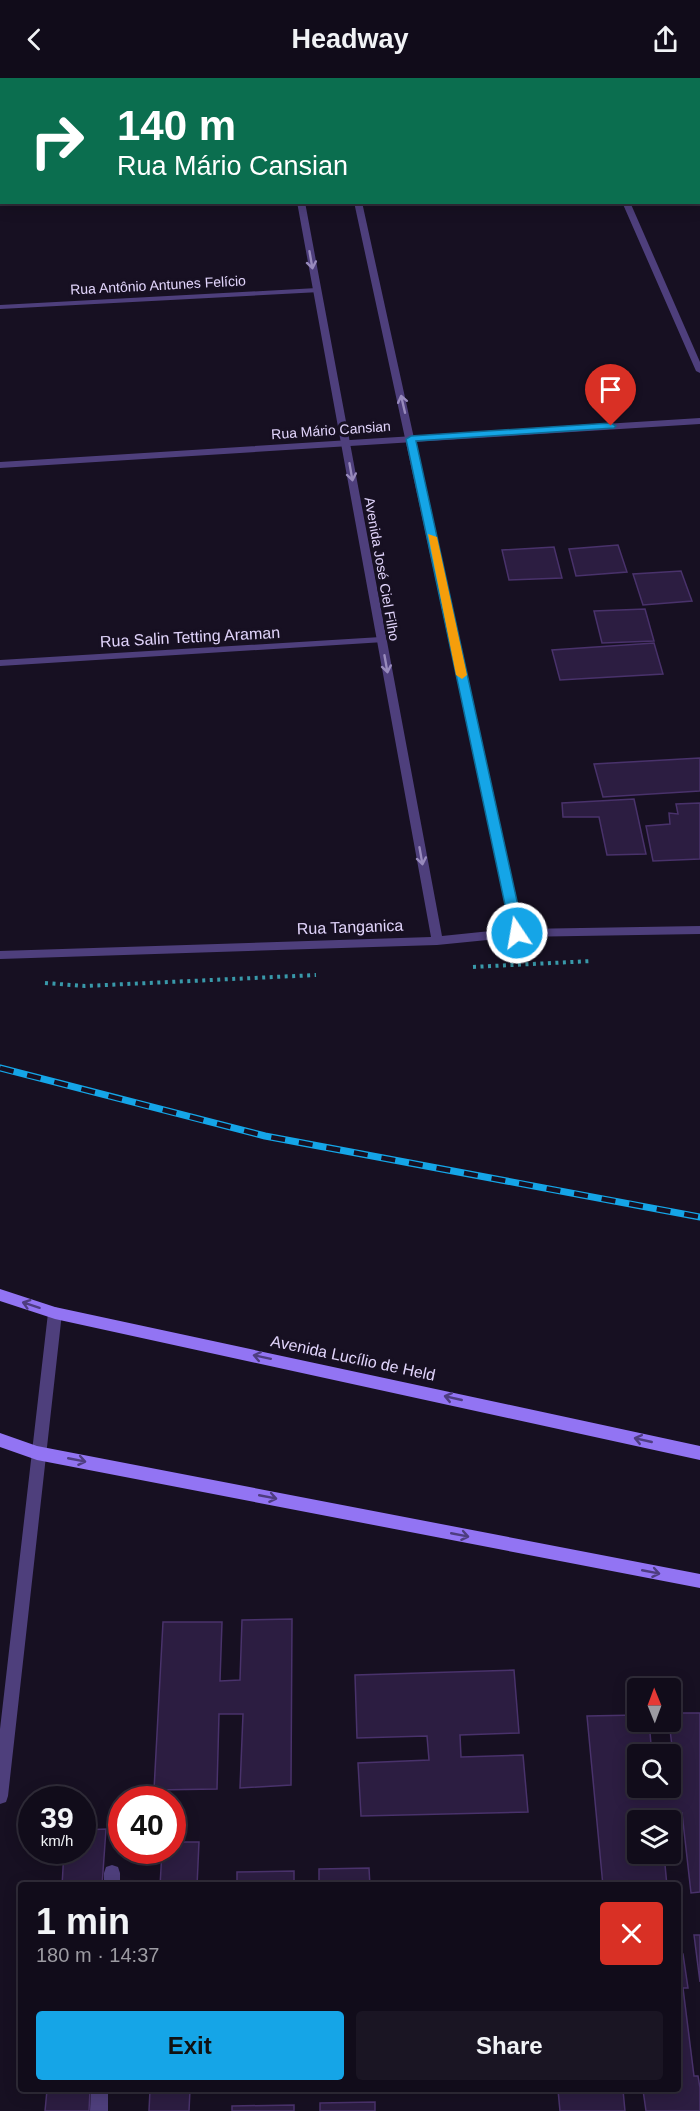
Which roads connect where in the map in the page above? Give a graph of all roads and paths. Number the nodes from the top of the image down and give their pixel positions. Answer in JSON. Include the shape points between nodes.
{"nodes":[{"id":1,"x":301,"y":204,"type":"edge"},
{"id":2,"x":358,"y":204,"type":"edge"},
{"id":3,"x":627,"y":204,"type":"edge"},
{"id":4,"x":317,"y":290,"type":"junction"},
{"id":5,"x":0,"y":307,"type":"edge"},
{"id":6,"x":700,"y":371,"type":"edge"},
{"id":7,"x":700,"y":421,"type":"edge"},
{"id":8,"x":411,"y":439,"type":"junction"},
{"id":9,"x":345,"y":443,"type":"junction"},
{"id":10,"x":0,"y":465,"type":"edge"},
{"id":11,"x":381,"y":640,"type":"junction"},
{"id":12,"x":0,"y":663,"type":"edge"},
{"id":13,"x":700,"y":930,"type":"edge"},
{"id":14,"x":517,"y":933,"type":"junction"},
{"id":15,"x":436,"y":941,"type":"junction"},
{"id":16,"x":0,"y":955,"type":"edge"},
{"id":17,"x":0,"y":1295,"type":"edge"},
{"id":18,"x":55,"y":1313,"type":"junction"},
{"id":19,"x":0,"y":1440,"type":"edge"},
{"id":20,"x":37,"y":1452,"type":"junction"},
{"id":21,"x":700,"y":1453,"type":"edge"},
{"id":22,"x":700,"y":1581,"type":"edge"},
{"id":23,"x":0,"y":1796,"type":"edge"},
{"id":24,"x":100,"y":2092,"type":"edge"},
{"id":25,"x":99,"y":2111,"type":"edge"}],
"edges":[{"from":1,"to":4,"type":"street","name":"Avenida José Ciel Filho","one_way":true},
{"from":8,"to":2,"type":"street","one_way":true},
{"from":3,"to":6,"type":"street"},
{"from":4,"to":5,"type":"street","name":"Rua Antônio Antunes Felício"},
{"from":4,"to":9,"type":"street","name":"Avenida José Ciel Filho"},
{"from":7,"to":8,"type":"street","name":"Rua Mário Cansian"},
{"from":8,"to":9,"type":"street","name":"Rua Mário Cansian"},
{"from":8,"to":14,"type":"street"},
{"from":9,"to":10,"type":"street","name":"Rua Mário Cansian"},
{"from":9,"to":11,"type":"street","name":"Avenida José Ciel Filho","one_way":true},
{"from":11,"to":12,"type":"street","name":"Rua Salin Tetting Araman"},
{"from":11,"to":15,"type":"street","name":"Avenida José Ciel Filho","one_way":true},
{"from":13,"to":14,"type":"street","name":"Rua Tanganica"},
{"from":14,"to":15,"type":"street","name":"Rua Tanganica"},
{"from":15,"to":16,"type":"street","name":"Rua Tanganica"},
{"from":18,"to":17,"type":"main road","name":"Avenida Lucílio de Held","one_way":true},
{"from":18,"to":20,"type":"street"},
{"from":21,"to":18,"type":"main road","name":"Avenida Lucílio de Held","one_way":true},
{"from":19,"to":20,"type":"main road"},
{"from":20,"to":22,"type":"main road","one_way":true},
{"from":20,"to":23,"type":"street"},
{"from":24,"to":25,"type":"street"}]}
